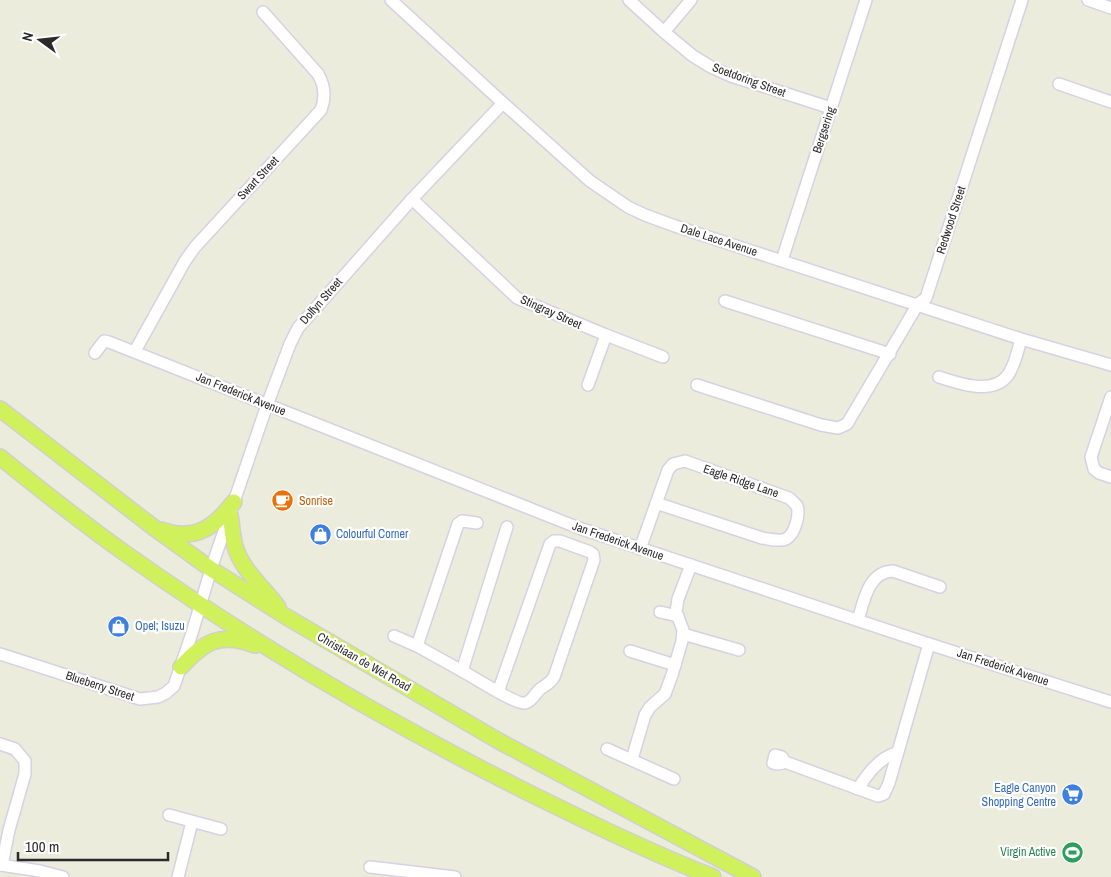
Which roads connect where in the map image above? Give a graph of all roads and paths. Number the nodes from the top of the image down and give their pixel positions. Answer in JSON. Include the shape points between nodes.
{"nodes":[{"id":1,"x":392,"y":0,"type":"edge"},
{"id":2,"x":629,"y":0,"type":"edge"},
{"id":3,"x":691,"y":0,"type":"edge"},
{"id":4,"x":866,"y":0,"type":"edge"},
{"id":5,"x":1022,"y":0,"type":"edge"},
{"id":6,"x":1088,"y":0,"type":"edge"},
{"id":7,"x":1111,"y":8,"type":"edge"},
{"id":8,"x":263,"y":12,"type":"dead end"},
{"id":9,"x":664,"y":32,"type":"junction"},
{"id":10,"x":1058,"y":84,"type":"dead end"},
{"id":11,"x":1111,"y":102,"type":"edge"},
{"id":12,"x":503,"y":103,"type":"junction"},
{"id":13,"x":831,"y":108,"type":"junction"},
{"id":14,"x":412,"y":199,"type":"junction"},
{"id":15,"x":782,"y":260,"type":"junction"},
{"id":16,"x":725,"y":301,"type":"dead end"},
{"id":17,"x":918,"y":304,"type":"junction"},
{"id":18,"x":606,"y":335,"type":"junction"},
{"id":19,"x":1021,"y":339,"type":"junction"},
{"id":20,"x":135,"y":351,"type":"junction"},
{"id":21,"x":95,"y":353,"type":"dead end"},
{"id":22,"x":890,"y":354,"type":"junction"},
{"id":23,"x":663,"y":357,"type":"dead end"},
{"id":24,"x":1111,"y":365,"type":"edge"},
{"id":25,"x":939,"y":377,"type":"dead end"},
{"id":26,"x":588,"y":385,"type":"dead end"},
{"id":27,"x":698,"y":385,"type":"dead end"},
{"id":28,"x":1111,"y":397,"type":"edge"},
{"id":29,"x":267,"y":404,"type":"junction"},
{"id":30,"x":0,"y":409,"type":"edge"},
{"id":31,"x":1107,"y":421,"type":"edge"},
{"id":32,"x":0,"y":457,"type":"edge"},
{"id":33,"x":1111,"y":477,"type":"edge"},
{"id":34,"x":656,"y":503,"type":"junction"},
{"id":35,"x":232,"y":509,"type":"junction"},
{"id":36,"x":477,"y":523,"type":"dead end"},
{"id":37,"x":507,"y":527,"type":"dead end"},
{"id":38,"x":157,"y":530,"type":"junction"},
{"id":39,"x":640,"y":549,"type":"junction"},
{"id":40,"x":691,"y":565,"type":"junction"},
{"id":41,"x":211,"y":568,"type":"junction"},
{"id":42,"x":940,"y":587,"type":"dead end"},
{"id":43,"x":201,"y":605,"type":"junction"},
{"id":44,"x":660,"y":612,"type":"dead end"},
{"id":45,"x":285,"y":616,"type":"junction"},
{"id":46,"x":678,"y":616,"type":"junction"},
{"id":47,"x":858,"y":620,"type":"junction"},
{"id":48,"x":683,"y":634,"type":"junction"},
{"id":49,"x":394,"y":636,"type":"dead end"},
{"id":50,"x":929,"y":644,"type":"junction"},
{"id":51,"x":417,"y":646,"type":"junction"},
{"id":52,"x":739,"y":650,"type":"dead end"},
{"id":53,"x":630,"y":652,"type":"dead end"},
{"id":54,"x":0,"y":654,"type":"edge"},
{"id":55,"x":280,"y":655,"type":"junction"},
{"id":56,"x":675,"y":665,"type":"junction"},
{"id":57,"x":181,"y":668,"type":"junction"},
{"id":58,"x":462,"y":671,"type":"junction"},
{"id":59,"x":498,"y":692,"type":"junction"},
{"id":60,"x":1111,"y":702,"type":"edge"},
{"id":61,"x":0,"y":744,"type":"edge"},
{"id":62,"x":607,"y":749,"type":"dead end"},
{"id":63,"x":896,"y":754,"type":"junction"},
{"id":64,"x":632,"y":760,"type":"junction"},
{"id":65,"x":785,"y":762,"type":"dead end"},
{"id":66,"x":674,"y":779,"type":"dead end"},
{"id":67,"x":858,"y":789,"type":"junction"},
{"id":68,"x":169,"y":815,"type":"dead end"},
{"id":69,"x":192,"y":822,"type":"junction"},
{"id":70,"x":221,"y":828,"type":"dead end"},
{"id":71,"x":1,"y":865,"type":"edge"},
{"id":72,"x":370,"y":866,"type":"dead end"},
{"id":73,"x":422,"y":875,"type":"edge"},
{"id":74,"x":63,"y":877,"type":"edge"},
{"id":75,"x":178,"y":877,"type":"edge"},
{"id":76,"x":455,"y":877,"type":"edge"},
{"id":77,"x":713,"y":877,"type":"edge"},
{"id":78,"x":753,"y":877,"type":"edge"}],
"edges":[{"from":1,"to":12,"type":"street","name":"Dale Lace Avenue"},
{"from":2,"to":9,"type":"street","name":"Soetdoring Street"},
{"from":3,"to":9,"type":"street"},
{"from":4,"to":13,"type":"street","name":"Bergsering"},
{"from":5,"to":17,"type":"street","name":"Redwood Street","via":[[926,298]]},
{"from":6,"to":7,"type":"street"},
{"from":8,"to":20,"type":"street","name":"Swart Street","via":[[318,74],[323,83],[321,110],[194,247]]},
{"from":9,"to":13,"type":"street","name":"Soetdoring Street","via":[[711,67]]},
{"from":10,"to":11,"type":"street"},
{"from":12,"to":14,"type":"street","name":"Dolfyn Street"},
{"from":12,"to":15,"type":"street","name":"Dale Lace Avenue","via":[[590,181],[628,206],[674,226]]},
{"from":13,"to":15,"type":"street","name":"Bergsering"},
{"from":14,"to":18,"type":"street","name":"Stingray Street","via":[[518,298]]},
{"from":14,"to":29,"type":"street","name":"Dolfyn Street","via":[[298,328]]},
{"from":15,"to":17,"type":"street","name":"Dale Lace Avenue"},
{"from":16,"to":22,"type":"street"},
{"from":17,"to":19,"type":"street","name":"Dale Lace Avenue"},
{"from":17,"to":22,"type":"street","name":"Redwood Street"},
{"from":18,"to":23,"type":"street","name":"Stingray Street"},
{"from":18,"to":26,"type":"street"},
{"from":19,"to":24,"type":"street","name":"Dale Lace Avenue"},
{"from":19,"to":25,"type":"street","via":[[1009,373],[1002,380],[980,387]]},
{"from":20,"to":21,"type":"street","name":"Jan Frederick Avenue","via":[[104,342]]},
{"from":20,"to":29,"type":"street","name":"Jan Frederick Avenue"},
{"from":22,"to":27,"type":"street","name":"Redwood Street","via":[[848,424],[838,428]]},
{"from":28,"to":31,"type":"street"},
{"from":29,"to":35,"type":"street","name":"Dolfyn Street"},
{"from":29,"to":39,"type":"street","name":"Jan Frederick Avenue"},
{"from":30,"to":38,"type":"main road","name":"Christiaan de Wet Road"},
{"from":31,"to":33,"type":"street","via":[[1091,457],[1099,473]]},
{"from":32,"to":43,"type":"main road","via":[[89,527]]},
{"from":34,"to":34,"type":"street","name":"Eagle Ridge Lane","via":[[668,470],[673,464],[685,461],[788,498],[796,504],[798,513],[792,533],[777,541]]},
{"from":34,"to":39,"type":"street","name":"Eagle Ridge Lane"},
{"from":35,"to":38,"type":"main road","via":[[204,530],[184,535]]},
{"from":35,"to":41,"type":"street","name":"Dolfyn Street"},
{"from":35,"to":45,"type":"main road","via":[[238,554]]},
{"from":36,"to":51,"type":"street","via":[[462,521],[458,524]]},
{"from":37,"to":58,"type":"street"},
{"from":38,"to":41,"type":"main road","name":"Christiaan de Wet Road"},
{"from":39,"to":40,"type":"street","name":"Jan Frederick Avenue"},
{"from":40,"to":46,"type":"street","via":[[678,599]]},
{"from":40,"to":47,"type":"street","name":"Jan Frederick Avenue"},
{"from":41,"to":43,"type":"street","name":"Dolfyn Street"},
{"from":41,"to":45,"type":"main road","name":"Christiaan de Wet Road"},
{"from":42,"to":47,"type":"street","via":[[886,571],[870,584]]},
{"from":43,"to":55,"type":"main road"},
{"from":43,"to":57,"type":"street","name":"Blueberry Street"},
{"from":44,"to":46,"type":"street"},
{"from":45,"to":78,"type":"main road","name":"Christiaan de Wet Road","via":[[497,740]]},
{"from":46,"to":48,"type":"street"},
{"from":47,"to":50,"type":"street","name":"Jan Frederick Avenue"},
{"from":48,"to":52,"type":"street"},
{"from":48,"to":56,"type":"street"},
{"from":49,"to":51,"type":"street"},
{"from":50,"to":60,"type":"street","name":"Jan Frederick Avenue"},
{"from":50,"to":63,"type":"street"},
{"from":51,"to":58,"type":"street"},
{"from":53,"to":56,"type":"street"},
{"from":54,"to":57,"type":"street","name":"Blueberry Street","via":[[140,699],[158,698],[166,693],[174,686]]},
{"from":55,"to":57,"type":"main road","via":[[225,638],[202,647]]},
{"from":55,"to":77,"type":"main road","via":[[463,760],[581,818]]},
{"from":56,"to":64,"type":"street","via":[[665,694],[645,715]]},
{"from":58,"to":59,"type":"street"},
{"from":59,"to":59,"type":"street","via":[[526,703],[552,680],[594,560],[593,554],[560,541],[550,544]]},
{"from":61,"to":71,"type":"street","via":[[15,749],[25,761],[25,774]]},
{"from":62,"to":64,"type":"street"},
{"from":63,"to":67,"type":"street","via":[[886,756]]},
{"from":63,"to":67,"type":"street","via":[[884,794],[878,796]]},
{"from":64,"to":66,"type":"street"},
{"from":65,"to":67,"type":"street"},
{"from":68,"to":69,"type":"street"},
{"from":69,"to":70,"type":"street"},
{"from":69,"to":75,"type":"street"},
{"from":71,"to":74,"type":"street"},
{"from":72,"to":73,"type":"street"},
{"from":73,"to":76,"type":"street"}]}
